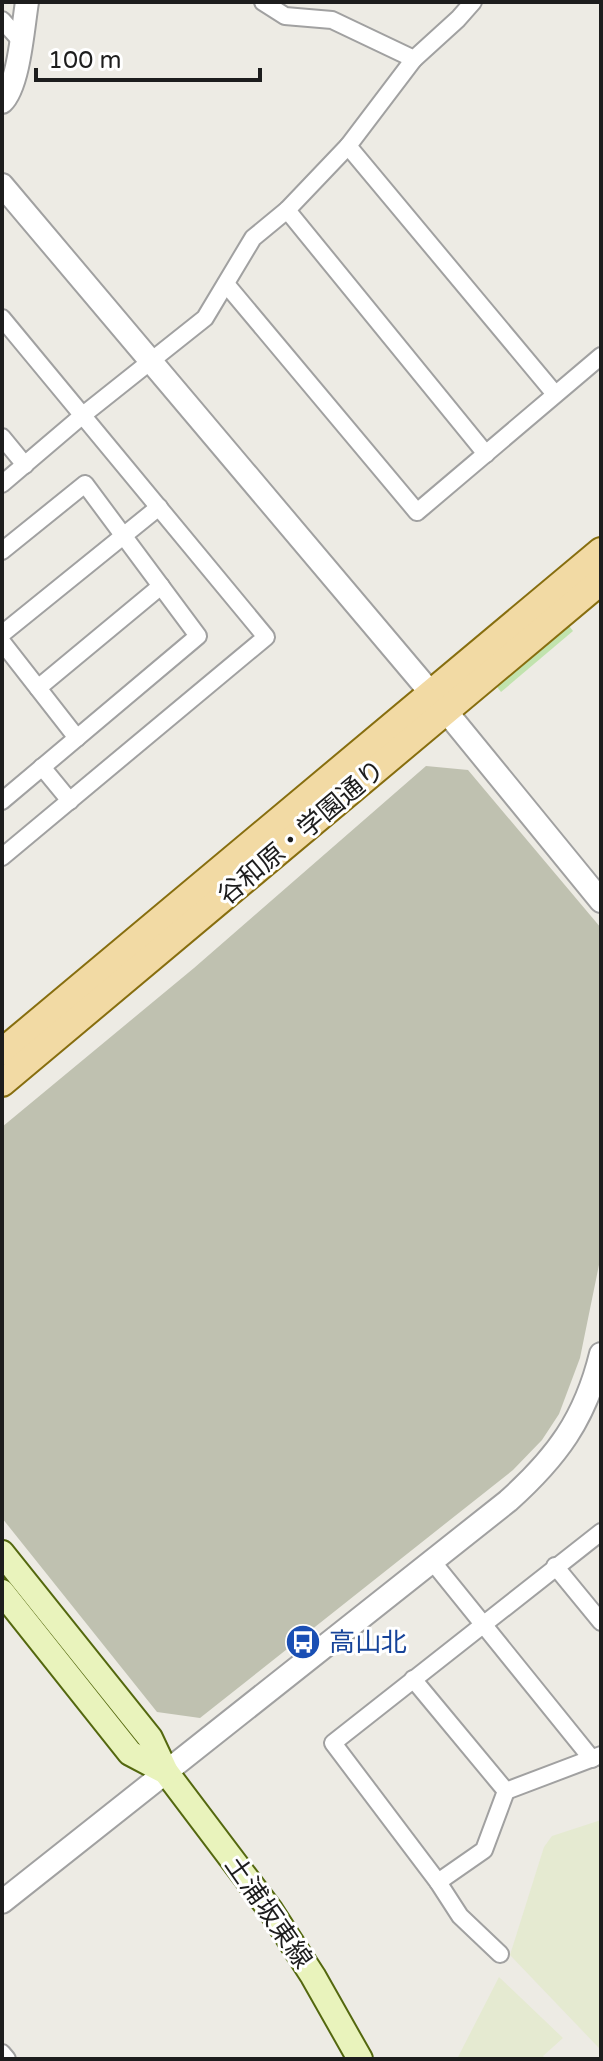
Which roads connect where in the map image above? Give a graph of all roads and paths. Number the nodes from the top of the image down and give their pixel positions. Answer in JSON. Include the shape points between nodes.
{"nodes":[{"id":1,"x":27,"y":2,"type":"edge"},
{"id":2,"x":263,"y":2,"type":"edge"},
{"id":3,"x":473,"y":2,"type":"edge"},
{"id":4,"x":2,"y":20,"type":"edge"},
{"id":5,"x":20,"y":40,"type":"junction"},
{"id":6,"x":414,"y":59,"type":"junction"},
{"id":7,"x":2,"y":102,"type":"edge"},
{"id":8,"x":348,"y":146,"type":"junction"},
{"id":9,"x":2,"y":185,"type":"edge"},
{"id":10,"x":287,"y":210,"type":"junction"},
{"id":11,"x":226,"y":284,"type":"junction"},
{"id":12,"x":2,"y":318,"type":"edge"},
{"id":13,"x":601,"y":356,"type":"edge"},
{"id":14,"x":150,"y":361,"type":"junction"},
{"id":15,"x":555,"y":394,"type":"junction"},
{"id":16,"x":83,"y":415,"type":"junction"},
{"id":17,"x":2,"y":437,"type":"edge"},
{"id":18,"x":486,"y":454,"type":"junction"},
{"id":19,"x":25,"y":465,"type":"junction"},
{"id":20,"x":2,"y":484,"type":"edge"},
{"id":21,"x":159,"y":507,"type":"junction"},
{"id":22,"x":123,"y":535,"type":"junction"},
{"id":23,"x":2,"y":551,"type":"edge"},
{"id":24,"x":601,"y":551,"type":"edge"},
{"id":25,"x":601,"y":581,"type":"edge"},
{"id":26,"x":161,"y":586,"type":"junction"},
{"id":27,"x":2,"y":634,"type":"edge"},
{"id":28,"x":2,"y":642,"type":"edge"},
{"id":29,"x":38,"y":688,"type":"junction"},
{"id":30,"x":438,"y":702,"type":"junction"},
{"id":31,"x":77,"y":738,"type":"junction"},
{"id":32,"x":42,"y":767,"type":"junction"},
{"id":33,"x":4,"y":796,"type":"edge"},
{"id":34,"x":70,"y":801,"type":"junction"},
{"id":35,"x":2,"y":857,"type":"edge"},
{"id":36,"x":601,"y":901,"type":"edge"},
{"id":37,"x":2,"y":1052,"type":"edge"},
{"id":38,"x":2,"y":1083,"type":"edge"},
{"id":39,"x":601,"y":1354,"type":"edge"},
{"id":40,"x":594,"y":1400,"type":"edge"},
{"id":41,"x":601,"y":1532,"type":"edge"},
{"id":42,"x":2,"y":1553,"type":"edge"},
{"id":43,"x":432,"y":1561,"type":"junction"},
{"id":44,"x":555,"y":1566,"type":"junction"},
{"id":45,"x":2,"y":1592,"type":"edge"},
{"id":46,"x":601,"y":1622,"type":"edge"},
{"id":47,"x":481,"y":1624,"type":"junction"},
{"id":48,"x":413,"y":1679,"type":"junction"},
{"id":49,"x":596,"y":1757,"type":"edge"},
{"id":50,"x":166,"y":1772,"type":"junction"},
{"id":51,"x":506,"y":1791,"type":"junction"},
{"id":52,"x":438,"y":1882,"type":"junction"},
{"id":53,"x":2,"y":1902,"type":"edge"},
{"id":54,"x":500,"y":1954,"type":"dead end"},
{"id":55,"x":2,"y":2053,"type":"edge"},
{"id":56,"x":7,"y":2059,"type":"edge"},
{"id":57,"x":360,"y":2059,"type":"edge"}],
"edges":[{"from":1,"to":5,"type":"street"},
{"from":2,"to":6,"type":"street","via":[[285,16],[332,20]]},
{"from":3,"to":6,"type":"street"},
{"from":4,"to":5,"type":"street"},
{"from":5,"to":7,"type":"street","via":[[13,80]]},
{"from":6,"to":8,"type":"street"},
{"from":8,"to":10,"type":"street"},
{"from":8,"to":15,"type":"street"},
{"from":9,"to":14,"type":"street"},
{"from":10,"to":11,"type":"street","via":[[253,238]]},
{"from":10,"to":18,"type":"street"},
{"from":11,"to":14,"type":"street","via":[[205,318]]},
{"from":11,"to":18,"type":"street","via":[[417,512]]},
{"from":12,"to":16,"type":"street"},
{"from":13,"to":15,"type":"street"},
{"from":14,"to":16,"type":"street"},
{"from":14,"to":30,"type":"street"},
{"from":15,"to":18,"type":"street"},
{"from":16,"to":19,"type":"street"},
{"from":16,"to":21,"type":"street"},
{"from":17,"to":19,"type":"street"},
{"from":19,"to":20,"type":"street"},
{"from":21,"to":22,"type":"street"},
{"from":21,"to":34,"type":"street","via":[[266,637]]},
{"from":22,"to":23,"type":"street","via":[[85,484]]},
{"from":22,"to":26,"type":"street"},
{"from":22,"to":27,"type":"street"},
{"from":24,"to":30,"type":"main road","name":"谷和原・学園通り"},
{"from":25,"to":30,"type":"main road","name":"谷和原・学園通り"},
{"from":26,"to":29,"type":"street"},
{"from":26,"to":31,"type":"street","via":[[198,636]]},
{"from":28,"to":29,"type":"street"},
{"from":29,"to":31,"type":"street"},
{"from":30,"to":36,"type":"street"},
{"from":30,"to":37,"type":"main road","name":"谷和原・学園通り"},
{"from":30,"to":38,"type":"main road","name":"谷和原・学園通り"},
{"from":31,"to":32,"type":"street"},
{"from":32,"to":33,"type":"street"},
{"from":32,"to":34,"type":"street"},
{"from":34,"to":35,"type":"street"},
{"from":39,"to":40,"type":"street"},
{"from":40,"to":43,"type":"street","via":[[536,1475]]},
{"from":41,"to":44,"type":"street"},
{"from":42,"to":50,"type":"main road","name":"土浦坂東線","via":[[150,1738]]},
{"from":43,"to":47,"type":"street"},
{"from":43,"to":50,"type":"street"},
{"from":44,"to":46,"type":"street"},
{"from":44,"to":47,"type":"street"},
{"from":45,"to":50,"type":"main road","name":"土浦坂東線","via":[[130,1753]]},
{"from":47,"to":48,"type":"street"},
{"from":47,"to":49,"type":"street"},
{"from":48,"to":51,"type":"street"},
{"from":48,"to":52,"type":"street","via":[[333,1743]]},
{"from":49,"to":51,"type":"street"},
{"from":50,"to":53,"type":"street"},
{"from":50,"to":57,"type":"main road","name":"土浦坂東線","via":[[271,1911]]},
{"from":51,"to":52,"type":"street","via":[[484,1850]]},
{"from":52,"to":54,"type":"street","via":[[460,1916]]},
{"from":55,"to":56,"type":"street"}]}
